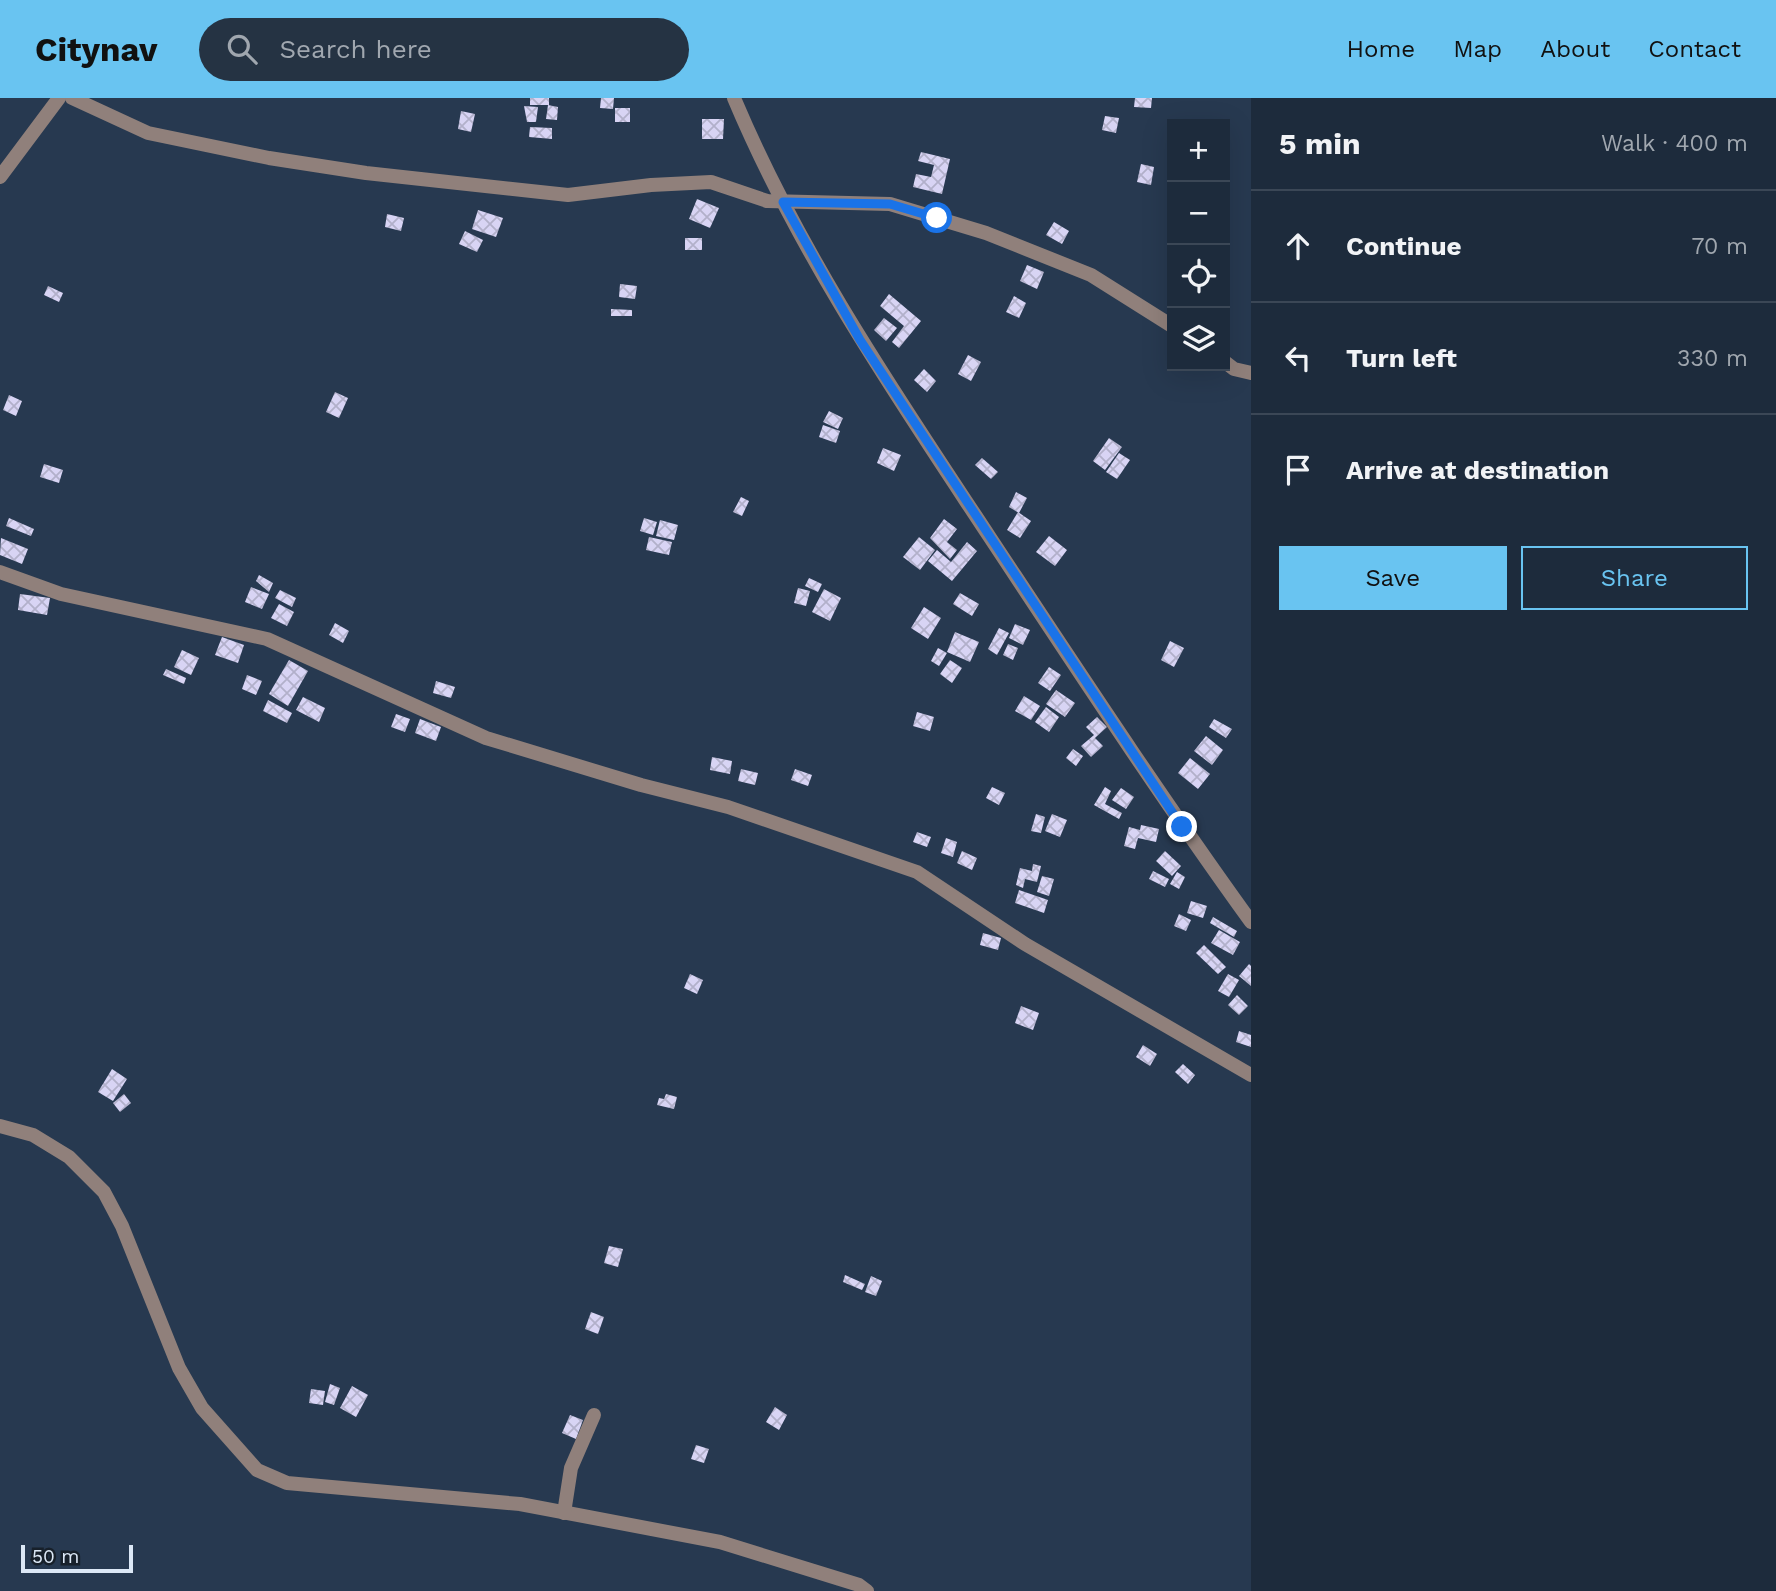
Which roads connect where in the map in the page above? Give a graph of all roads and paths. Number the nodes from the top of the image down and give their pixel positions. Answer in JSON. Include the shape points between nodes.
{"nodes":[{"id":1,"x":59,"y":98,"type":"edge"},
{"id":2,"x":72,"y":98,"type":"edge"},
{"id":3,"x":734,"y":98,"type":"edge"},
{"id":4,"x":0,"y":177,"type":"edge"},
{"id":5,"x":783,"y":202,"type":"junction"},
{"id":6,"x":1167,"y":323,"type":"edge"},
{"id":7,"x":1230,"y":366,"type":"edge"},
{"id":8,"x":1251,"y":373,"type":"edge"},
{"id":9,"x":0,"y":572,"type":"edge"},
{"id":10,"x":1251,"y":922,"type":"edge"},
{"id":11,"x":1251,"y":1075,"type":"edge"},
{"id":12,"x":0,"y":1126,"type":"edge"},
{"id":13,"x":594,"y":1415,"type":"dead end"},
{"id":14,"x":564,"y":1513,"type":"junction"},
{"id":15,"x":867,"y":1591,"type":"edge"}],
"edges":[{"from":1,"to":4,"type":"street"},
{"from":2,"to":5,"type":"street","via":[[148,133],[366,173],[568,195],[711,183]]},
{"from":3,"to":5,"type":"street"},
{"from":5,"to":6,"type":"street","via":[[890,204],[986,233],[1091,275]]},
{"from":5,"to":10,"type":"street","via":[[860,340],[1182,827]]},
{"from":7,"to":8,"type":"street"},
{"from":9,"to":11,"type":"street","via":[[61,594],[267,639],[486,737],[728,807],[917,872],[1025,944]]},
{"from":12,"to":14,"type":"street","via":[[33,1135],[69,1157],[104,1192],[179,1368],[202,1408],[257,1469],[288,1483],[520,1504]]},
{"from":13,"to":14,"type":"street","via":[[572,1468]]},
{"from":14,"to":15,"type":"street","via":[[720,1542]]}]}
